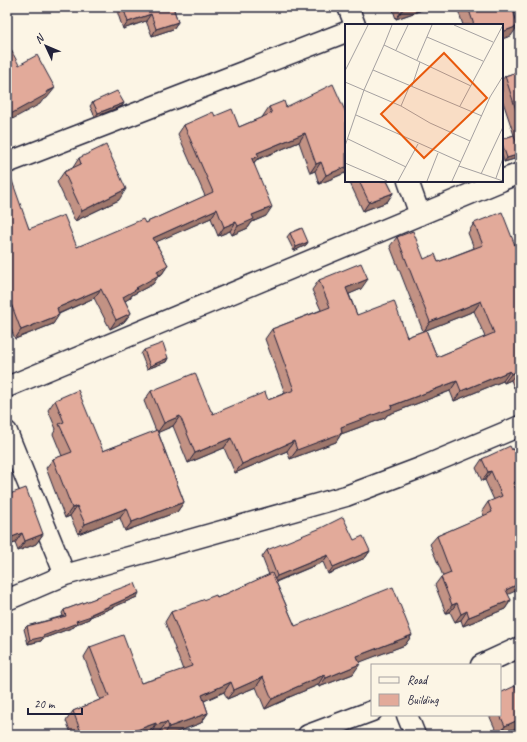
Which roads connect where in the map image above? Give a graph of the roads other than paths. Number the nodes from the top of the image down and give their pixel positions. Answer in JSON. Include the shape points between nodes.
{"nodes":[{"id":1,"x":348,"y":7,"type":"edge"},
{"id":2,"x":355,"y":24,"type":"edge"},
{"id":3,"x":345,"y":32,"type":"edge"},
{"id":4,"x":7,"y":164,"type":"edge"},
{"id":5,"x":520,"y":173,"type":"edge"},
{"id":6,"x":503,"y":180,"type":"edge"},
{"id":7,"x":408,"y":182,"type":"edge"},
{"id":8,"x":499,"y":182,"type":"edge"},
{"id":9,"x":420,"y":215,"type":"junction"},
{"id":10,"x":8,"y":385,"type":"edge"},
{"id":11,"x":520,"y":426,"type":"edge"},
{"id":12,"x":7,"y":432,"type":"edge"},
{"id":13,"x":65,"y":576,"type":"junction"},
{"id":14,"x":7,"y":600,"type":"edge"},
{"id":15,"x":520,"y":648,"type":"edge"},
{"id":16,"x":483,"y":664,"type":"edge"},
{"id":17,"x":371,"y":711,"type":"edge"},
{"id":18,"x":408,"y":716,"type":"edge"},
{"id":19,"x":308,"y":735,"type":"edge"},
{"id":20,"x":415,"y":735,"type":"edge"}],
"edges":[{"from":1,"to":2,"type":"street"},
{"from":3,"to":4,"type":"street"},
{"from":5,"to":6,"type":"street"},
{"from":7,"to":9,"type":"street"},
{"from":8,"to":9,"type":"street"},
{"from":9,"to":10,"type":"street"},
{"from":11,"to":13,"type":"street","via":[[346,496]]},
{"from":12,"to":13,"type":"street"},
{"from":13,"to":14,"type":"street"},
{"from":15,"to":16,"type":"street"},
{"from":17,"to":19,"type":"street"},
{"from":18,"to":20,"type":"street"}]}
